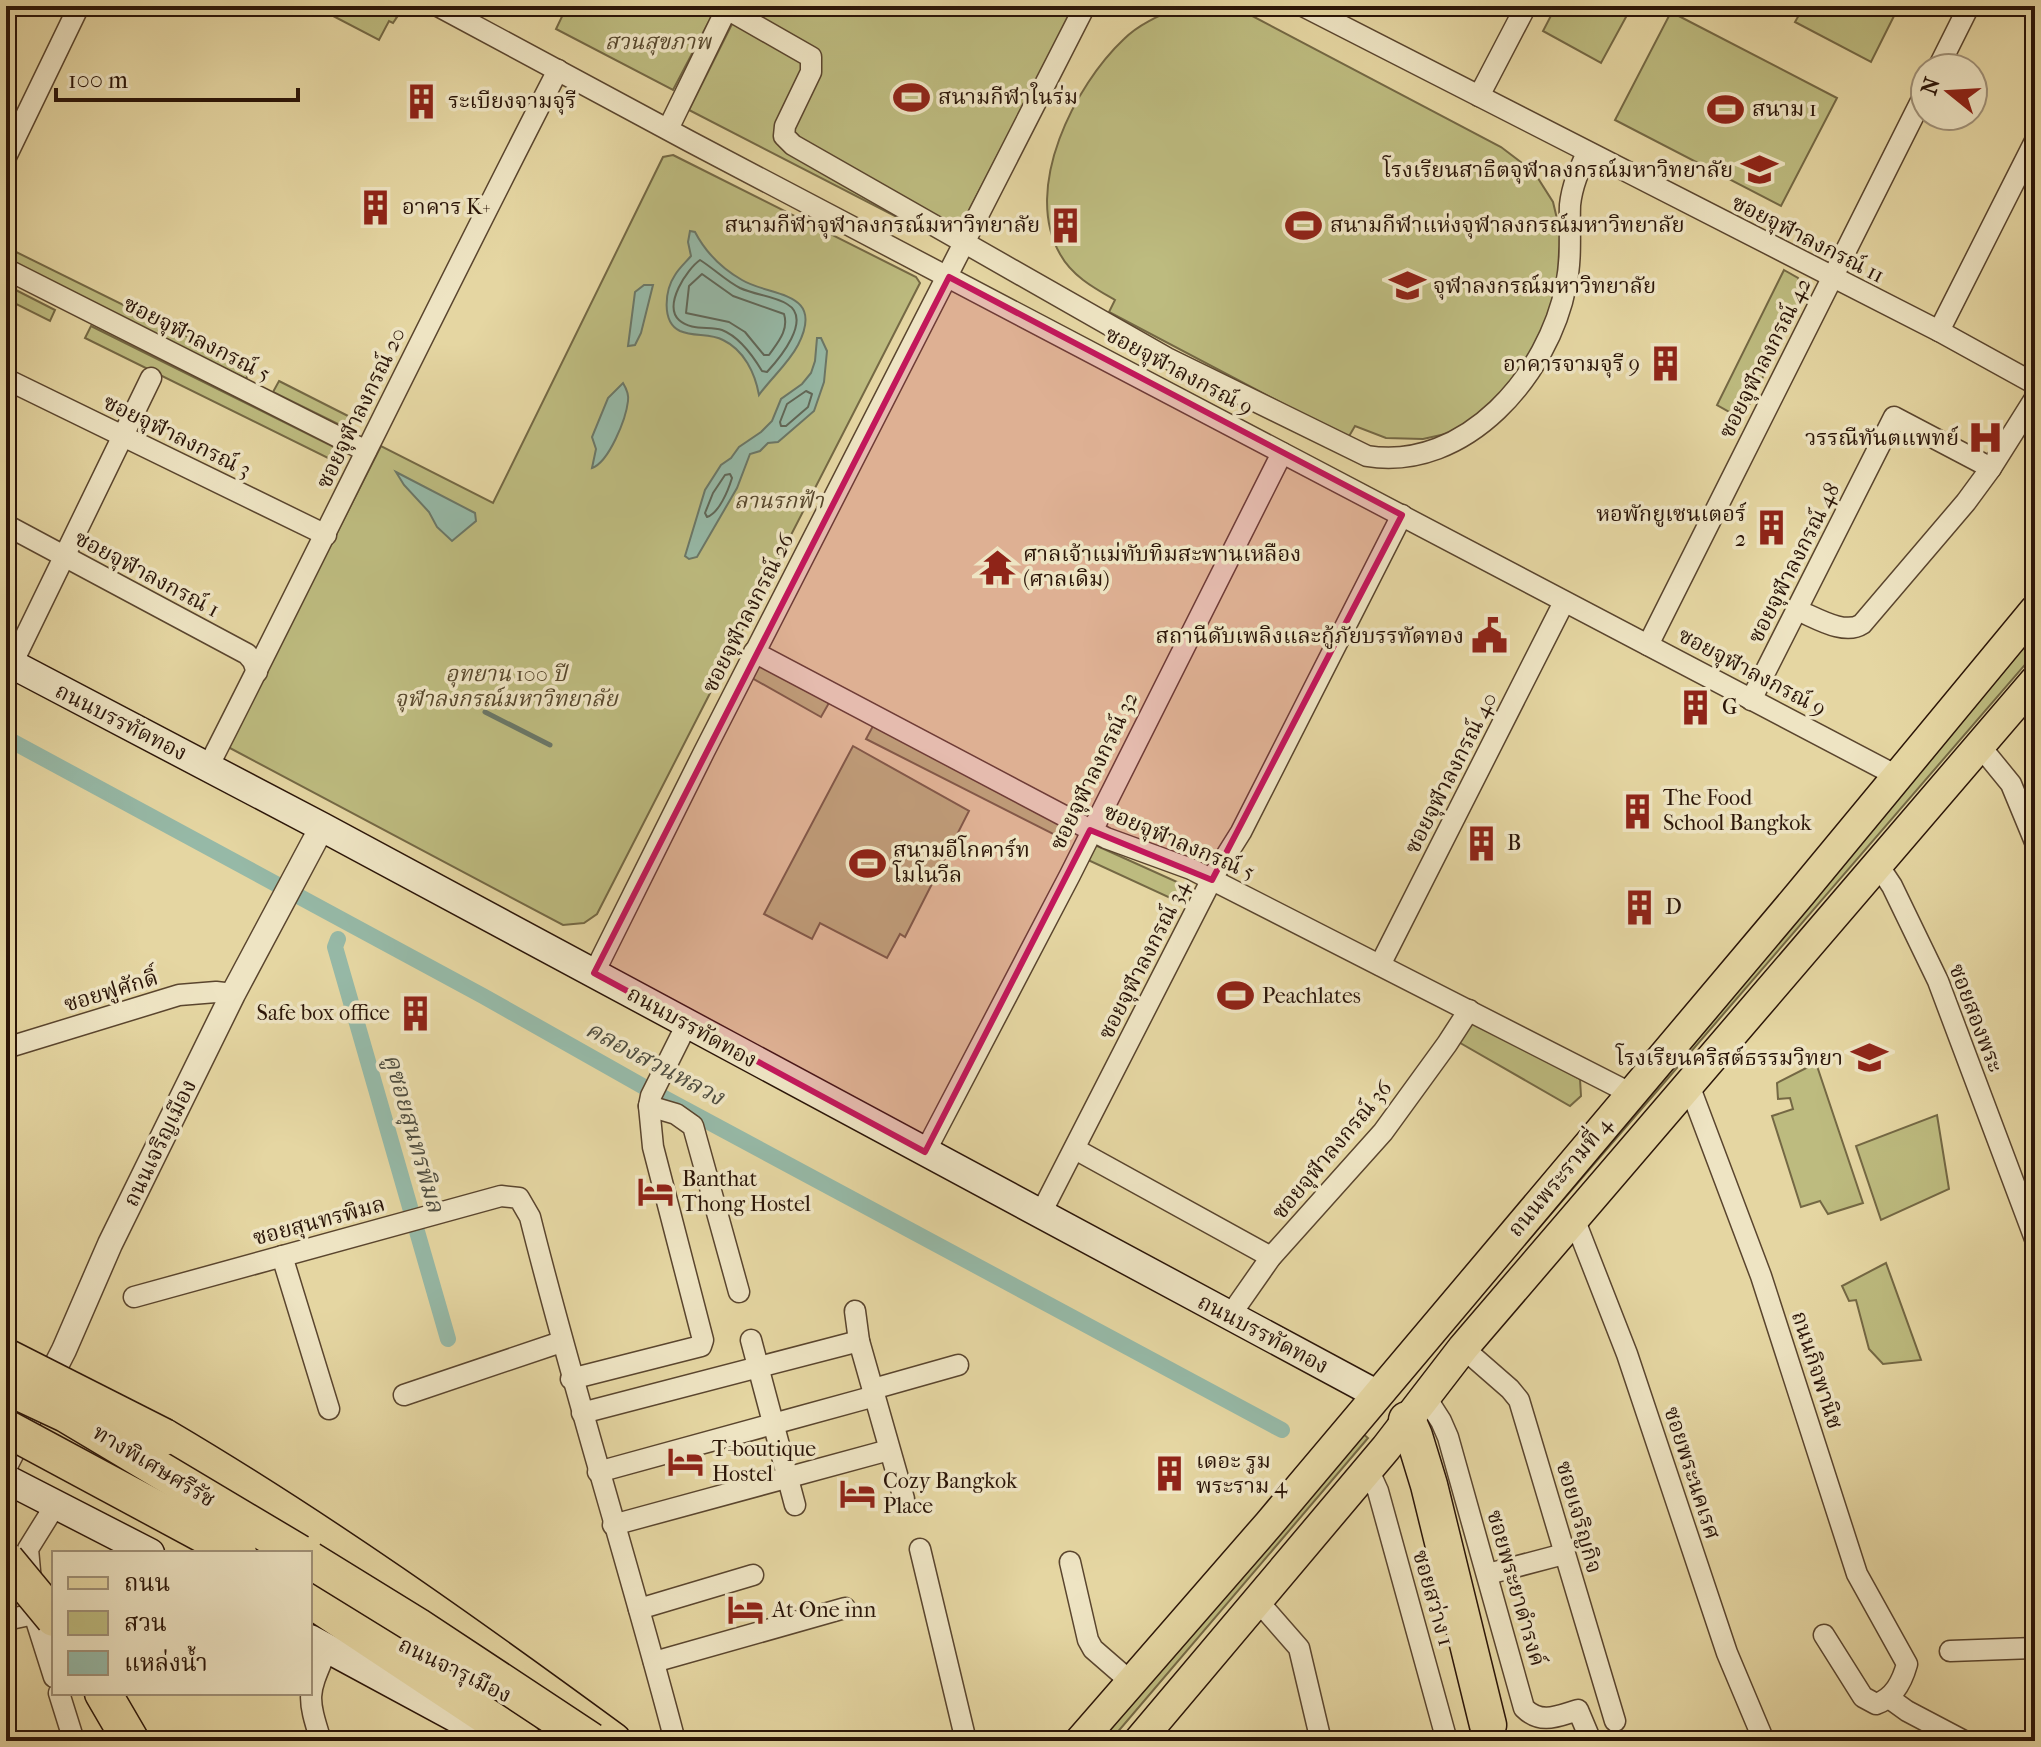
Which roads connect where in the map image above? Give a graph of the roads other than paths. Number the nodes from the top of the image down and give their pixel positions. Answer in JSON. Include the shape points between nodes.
{"nodes":[{"id":1,"x":79,"y":6,"type":"edge"},
{"id":2,"x":438,"y":6,"type":"edge"},
{"id":3,"x":1085,"y":6,"type":"edge"},
{"id":4,"x":1303,"y":6,"type":"edge"},
{"id":5,"x":1526,"y":6,"type":"edge"},
{"id":6,"x":1969,"y":6,"type":"edge"},
{"id":7,"x":727,"y":7,"type":"edge"},
{"id":8,"x":1946,"y":52,"type":"edge"},
{"id":9,"x":558,"y":70,"type":"junction"},
{"id":10,"x":1479,"y":96,"type":"junction"},
{"id":11,"x":1909,"y":125,"type":"edge"},
{"id":12,"x":668,"y":129,"type":"junction"},
{"id":13,"x":2035,"y":141,"type":"edge"},
{"id":14,"x":1587,"y":153,"type":"junction"},
{"id":15,"x":6,"y":157,"type":"edge"},
{"id":16,"x":965,"y":245,"type":"junction"},
{"id":17,"x":6,"y":269,"type":"edge"},
{"id":18,"x":949,"y":277,"type":"junction"},
{"id":19,"x":1832,"y":278,"type":"junction"},
{"id":20,"x":1939,"y":331,"type":"junction"},
{"id":21,"x":151,"y":378,"type":"dead end"},
{"id":22,"x":6,"y":379,"type":"edge"},
{"id":23,"x":2035,"y":384,"type":"edge"},
{"id":24,"x":2035,"y":398,"type":"edge"},
{"id":25,"x":123,"y":436,"type":"junction"},
{"id":26,"x":366,"y":451,"type":"junction"},
{"id":27,"x":1282,"y":453,"type":"junction"},
{"id":28,"x":1991,"y":468,"type":"junction"},
{"id":29,"x":1402,"y":515,"type":"junction"},
{"id":30,"x":6,"y":525,"type":"edge"},
{"id":31,"x":326,"y":535,"type":"junction"},
{"id":32,"x":64,"y":557,"type":"junction"},
{"id":33,"x":1564,"y":602,"type":"junction"},
{"id":34,"x":1797,"y":610,"type":"junction"},
{"id":35,"x":2035,"y":610,"type":"edge"},
{"id":36,"x":1648,"y":645,"type":"junction"},
{"id":37,"x":754,"y":652,"type":"junction"},
{"id":38,"x":9,"y":662,"type":"edge"},
{"id":39,"x":257,"y":672,"type":"junction"},
{"id":40,"x":2035,"y":681,"type":"edge"},
{"id":41,"x":1751,"y":700,"type":"junction"},
{"id":42,"x":1980,"y":746,"type":"junction"},
{"id":43,"x":208,"y":767,"type":"junction"},
{"id":44,"x":1897,"y":776,"type":"junction"},
{"id":45,"x":322,"y":827,"type":"junction"},
{"id":46,"x":1090,"y":830,"type":"junction"},
{"id":47,"x":2035,"y":842,"type":"edge"},
{"id":48,"x":1878,"y":865,"type":"junction"},
{"id":49,"x":1212,"y":880,"type":"junction"},
{"id":50,"x":1380,"y":965,"type":"junction"},
{"id":51,"x":594,"y":973,"type":"junction"},
{"id":52,"x":233,"y":994,"type":"junction"},
{"id":53,"x":1469,"y":1010,"type":"junction"},
{"id":54,"x":687,"y":1024,"type":"junction"},
{"id":55,"x":6,"y":1048,"type":"edge"},
{"id":56,"x":1689,"y":1085,"type":"junction"},
{"id":57,"x":653,"y":1093,"type":"junction"},
{"id":58,"x":1630,"y":1093,"type":"junction"},
{"id":59,"x":1075,"y":1149,"type":"junction"},
{"id":60,"x":925,"y":1152,"type":"junction"},
{"id":61,"x":1040,"y":1215,"type":"junction"},
{"id":62,"x":1575,"y":1221,"type":"junction"},
{"id":63,"x":2035,"y":1239,"type":"edge"},
{"id":64,"x":282,"y":1256,"type":"junction"},
{"id":65,"x":1271,"y":1257,"type":"junction"},
{"id":66,"x":739,"y":1292,"type":"dead end"},
{"id":67,"x":134,"y":1297,"type":"dead end"},
{"id":68,"x":855,"y":1311,"type":"dead end"},
{"id":69,"x":1229,"y":1317,"type":"junction"},
{"id":70,"x":751,"y":1340,"type":"dead end"},
{"id":71,"x":859,"y":1341,"type":"junction"},
{"id":72,"x":6,"y":1342,"type":"edge"},
{"id":73,"x":561,"y":1342,"type":"junction"},
{"id":74,"x":1463,"y":1348,"type":"junction"},
{"id":75,"x":6,"y":1357,"type":"edge"},
{"id":76,"x":56,"y":1363,"type":"junction"},
{"id":77,"x":958,"y":1365,"type":"dead end"},
{"id":78,"x":760,"y":1368,"type":"junction"},
{"id":79,"x":571,"y":1379,"type":"junction"},
{"id":80,"x":6,"y":1386,"type":"edge"},
{"id":81,"x":874,"y":1392,"type":"junction"},
{"id":82,"x":404,"y":1395,"type":"dead end"},
{"id":83,"x":1378,"y":1395,"type":"junction"},
{"id":84,"x":1416,"y":1408,"type":"junction"},
{"id":85,"x":329,"y":1409,"type":"dead end"},
{"id":86,"x":582,"y":1413,"type":"junction"},
{"id":87,"x":773,"y":1424,"type":"junction"},
{"id":88,"x":8,"y":1448,"type":"edge"},
{"id":89,"x":889,"y":1450,"type":"junction"},
{"id":90,"x":1368,"y":1469,"type":"junction"},
{"id":91,"x":598,"y":1472,"type":"junction"},
{"id":92,"x":6,"y":1479,"type":"edge"},
{"id":93,"x":789,"y":1479,"type":"junction"},
{"id":94,"x":904,"y":1499,"type":"dead end"},
{"id":95,"x":56,"y":1504,"type":"junction"},
{"id":96,"x":795,"y":1505,"type":"dead end"},
{"id":97,"x":613,"y":1525,"type":"junction"},
{"id":98,"x":920,"y":1549,"type":"dead end"},
{"id":99,"x":146,"y":1551,"type":"edge"},
{"id":100,"x":215,"y":1551,"type":"edge"},
{"id":101,"x":234,"y":1551,"type":"edge"},
{"id":102,"x":296,"y":1551,"type":"edge"},
{"id":103,"x":1564,"y":1554,"type":"junction"},
{"id":104,"x":6,"y":1560,"type":"edge"},
{"id":105,"x":312,"y":1561,"type":"edge"},
{"id":106,"x":1070,"y":1562,"type":"dead end"},
{"id":107,"x":1488,"y":1574,"type":"junction"},
{"id":108,"x":753,"y":1575,"type":"dead end"},
{"id":109,"x":312,"y":1600,"type":"edge"},
{"id":110,"x":312,"y":1600,"type":"edge"},
{"id":111,"x":1257,"y":1600,"type":"junction"},
{"id":112,"x":845,"y":1608,"type":"dead end"},
{"id":113,"x":639,"y":1609,"type":"junction"},
{"id":114,"x":44,"y":1616,"type":"edge"},
{"id":115,"x":6,"y":1620,"type":"edge"},
{"id":116,"x":1824,"y":1635,"type":"dead end"},
{"id":117,"x":318,"y":1644,"type":"edge"},
{"id":118,"x":2035,"y":1648,"type":"edge"},
{"id":119,"x":1950,"y":1651,"type":"dead end"},
{"id":120,"x":654,"y":1662,"type":"junction"},
{"id":121,"x":52,"y":1665,"type":"edge"},
{"id":122,"x":1131,"y":1682,"type":"junction"},
{"id":123,"x":312,"y":1685,"type":"edge"},
{"id":124,"x":60,"y":1695,"type":"edge"},
{"id":125,"x":104,"y":1695,"type":"edge"},
{"id":126,"x":310,"y":1695,"type":"edge"},
{"id":127,"x":1889,"y":1698,"type":"junction"},
{"id":128,"x":1615,"y":1721,"type":"dead end"},
{"id":129,"x":1488,"y":1725,"type":"dead end"},
{"id":130,"x":74,"y":1741,"type":"edge"},
{"id":131,"x":131,"y":1741,"type":"edge"},
{"id":132,"x":321,"y":1741,"type":"edge"},
{"id":133,"x":497,"y":1741,"type":"edge"},
{"id":134,"x":524,"y":1741,"type":"edge"},
{"id":135,"x":591,"y":1741,"type":"edge"},
{"id":136,"x":600,"y":1741,"type":"edge"},
{"id":137,"x":613,"y":1741,"type":"edge"},
{"id":138,"x":675,"y":1741,"type":"edge"},
{"id":139,"x":966,"y":1741,"type":"edge"},
{"id":140,"x":1080,"y":1741,"type":"edge"},
{"id":141,"x":1139,"y":1741,"type":"edge"},
{"id":142,"x":1321,"y":1741,"type":"edge"},
{"id":143,"x":1447,"y":1741,"type":"edge"},
{"id":144,"x":1591,"y":1741,"type":"edge"},
{"id":145,"x":1764,"y":1741,"type":"edge"},
{"id":146,"x":1964,"y":1741,"type":"edge"}],
"edges":[{"from":1,"to":15,"type":"street"},
{"from":2,"to":9,"type":"street","name":"ซอยจุฬาลงกรณ์ 9"},
{"from":3,"to":16,"type":"street","name":"ซอยจุฬาลงกรณ์ 26"},
{"from":4,"to":10,"type":"street","name":"ซอยจุฬาลงกรณ์ 11"},
{"from":5,"to":10,"type":"street"},
{"from":6,"to":8,"type":"street"},
{"from":7,"to":12,"type":"street"},
{"from":7,"to":16,"type":"street","via":[[811,57],[811,72],[785,126],[787,141]]},
{"from":9,"to":12,"type":"street","name":"ซอยจุฬาลงกรณ์ 9"},
{"from":9,"to":26,"type":"street","name":"ซอยจุฬาลงกรณ์ 20"},
{"from":10,"to":14,"type":"street","name":"ซอยจุฬาลงกรณ์ 11"},
{"from":11,"to":19,"type":"street","name":"ซอยจุฬาลงกรณ์ 42"},
{"from":12,"to":18,"type":"street","name":"ซอยจุฬาลงกรณ์ 9"},
{"from":13,"to":20,"type":"street"},
{"from":14,"to":16,"type":"street","via":[[1573,189],[1564,298],[1542,353],[1526,379],[1468,435],[1400,459],[1367,456],[1167,358]]},
{"from":14,"to":19,"type":"street","name":"ซอยจุฬาลงกรณ์ 11"},
{"from":16,"to":18,"type":"street","name":"ซอยจุฬาลงกรณ์ 26"},
{"from":17,"to":26,"type":"street","name":"ซอยจุฬาลงกรณ์ 5"},
{"from":18,"to":27,"type":"street","name":"ซอยจุฬาลงกรณ์ 9"},
{"from":18,"to":37,"type":"street","name":"ซอยจุฬาลงกรณ์ 26"},
{"from":19,"to":20,"type":"street","name":"ซอยจุฬาลงกรณ์ 11"},
{"from":19,"to":36,"type":"street","name":"ซอยจุฬาลงกรณ์ 42"},
{"from":20,"to":23,"type":"street","name":"ซอยจุฬาลงกรณ์ 11"},
{"from":21,"to":25,"type":"street"},
{"from":22,"to":25,"type":"street","name":"ซอยจุฬาลงกรณ์ 3"},
{"from":24,"to":28,"type":"street"},
{"from":25,"to":31,"type":"street","name":"ซอยจุฬาลงกรณ์ 3"},
{"from":25,"to":32,"type":"street"},
{"from":26,"to":31,"type":"street","name":"ซอยจุฬาลงกรณ์ 20"},
{"from":27,"to":29,"type":"street","name":"ซอยจุฬาลงกรณ์ 9"},
{"from":27,"to":46,"type":"street","name":"ซอยจุฬาลงกรณ์ 32"},
{"from":28,"to":34,"type":"street","via":[[1857,628]]},
{"from":28,"to":34,"type":"street","name":"ซอยจุฬาลงกรณ์ 48","via":[[1894,417]]},
{"from":29,"to":33,"type":"street","name":"ซอยจุฬาลงกรณ์ 9"},
{"from":29,"to":49,"type":"street","name":"ซอยจุฬาลงกรณ์ 34"},
{"from":30,"to":32,"type":"street","name":"ซอยจุฬาลงกรณ์ 1"},
{"from":31,"to":39,"type":"street","name":"ซอยจุฬาลงกรณ์ 20"},
{"from":32,"to":38,"type":"street"},
{"from":32,"to":39,"type":"street","name":"ซอยจุฬาลงกรณ์ 1","via":[[247,654]]},
{"from":33,"to":36,"type":"street","name":"ซอยจุฬาลงกรณ์ 9"},
{"from":33,"to":50,"type":"street","name":"ซอยจุฬาลงกรณ์ 40"},
{"from":34,"to":41,"type":"street","name":"ซอยจุฬาลงกรณ์ 48"},
{"from":35,"to":44,"type":"main road","name":"ถนนพระรามที่ 4"},
{"from":36,"to":41,"type":"street","name":"ซอยจุฬาลงกรณ์ 9"},
{"from":37,"to":46,"type":"street","name":"ซอยจุฬาลงกรณ์ 5"},
{"from":37,"to":51,"type":"street","name":"ซอยจุฬาลงกรณ์ 26"},
{"from":38,"to":43,"type":"main road","name":"ถนนบรรทัดทอง"},
{"from":39,"to":43,"type":"street","name":"ซอยจุฬาลงกรณ์ 20"},
{"from":40,"to":42,"type":"main road","name":"ถนนพระรามที่ 4"},
{"from":41,"to":44,"type":"street","name":"ซอยจุฬาลงกรณ์ 9"},
{"from":42,"to":47,"type":"street","via":[[2011,784]]},
{"from":42,"to":48,"type":"main road","name":"ถนนพระรามที่ 4"},
{"from":43,"to":45,"type":"main road","name":"ถนนบรรทัดทอง"},
{"from":44,"to":58,"type":"main road","name":"ถนนพระรามที่ 4"},
{"from":45,"to":51,"type":"main road","name":"ถนนบรรทัดทอง"},
{"from":45,"to":52,"type":"street","name":"ถนนเจริญเมือง"},
{"from":46,"to":49,"type":"street","name":"ซอยจุฬาลงกรณ์ 5"},
{"from":46,"to":60,"type":"street","name":"ซอยจุฬาลงกรณ์ 32"},
{"from":48,"to":56,"type":"main road","name":"ถนนพระรามที่ 4"},
{"from":48,"to":63,"type":"street","name":"ซอยสองพระ","via":[[1938,981]]},
{"from":49,"to":50,"type":"street","name":"ซอยจุฬาลงกรณ์ 5"},
{"from":49,"to":59,"type":"street","name":"ซอยจุฬาลงกรณ์ 34"},
{"from":50,"to":53,"type":"street","name":"ซอยจุฬาลงกรณ์ 5"},
{"from":51,"to":54,"type":"main road","name":"ถนนบรรทัดทอง"},
{"from":52,"to":55,"type":"street","name":"ซอยฟูศักดิ์","via":[[179,995]]},
{"from":52,"to":76,"type":"street","name":"ถนนเจริญเมือง"},
{"from":53,"to":58,"type":"street","name":"ซอยจุฬาลงกรณ์ 5"},
{"from":53,"to":65,"type":"street","name":"ซอยจุฬาลงกรณ์ 36","via":[[1383,1132]]},
{"from":54,"to":57,"type":"street"},
{"from":54,"to":60,"type":"main road","name":"ถนนบรรทัดทอง"},
{"from":56,"to":62,"type":"main road","name":"ถนนพระรามที่ 4"},
{"from":56,"to":127,"type":"street","name":"ถนนกิจพานิช","via":[[1761,1276],[1857,1574],[1907,1664]]},
{"from":57,"to":66,"type":"street","via":[[693,1126]]},
{"from":57,"to":79,"type":"street","via":[[653,1147],[703,1340],[701,1346]]},
{"from":58,"to":83,"type":"main road","name":"ถนนพระรามที่ 4"},
{"from":59,"to":61,"type":"street","name":"ซอยจุฬาลงกรณ์ 34"},
{"from":59,"to":65,"type":"street"},
{"from":60,"to":61,"type":"main road","name":"ถนนบรรทัดทอง"},
{"from":61,"to":69,"type":"main road","name":"ถนนบรรทัดทอง"},
{"from":62,"to":74,"type":"main road","name":"ถนนพระรามที่ 4"},
{"from":62,"to":145,"type":"street","name":"ซอยพระนคเรศ","via":[[1627,1354],[1727,1653]]},
{"from":64,"to":67,"type":"street","name":"ซอยสุนทรพิมล"},
{"from":64,"to":73,"type":"street","name":"ซอยสุนทรพิมล","via":[[501,1196],[519,1198],[530,1217]]},
{"from":64,"to":85,"type":"street"},
{"from":65,"to":69,"type":"street","name":"ซอยจุฬาลงกรณ์ 36"},
{"from":68,"to":71,"type":"street"},
{"from":69,"to":83,"type":"main road","name":"ถนนบรรทัดทอง"},
{"from":70,"to":78,"type":"street"},
{"from":71,"to":78,"type":"street"},
{"from":71,"to":81,"type":"street"},
{"from":72,"to":76,"type":"street"},
{"from":73,"to":79,"type":"street","name":"ซอยสุนทรพิมล"},
{"from":73,"to":82,"type":"street"},
{"from":74,"to":84,"type":"main road","name":"ถนนพระรามที่ 4"},
{"from":74,"to":103,"type":"street","name":"ซอยเจริญกิจ","via":[[1519,1400]]},
{"from":75,"to":137,"type":"highway","bridge":true,"via":[[164,1437],[255,1491]]},
{"from":76,"to":88,"type":"street","name":"ถนนเจริญเมือง"},
{"from":77,"to":81,"type":"street"},
{"from":78,"to":86,"type":"street"},
{"from":78,"to":87,"type":"street"},
{"from":79,"to":86,"type":"street","name":"ซอยสุนทรพิมล"},
{"from":80,"to":102,"type":"highway","name":"ทางพิเศษศรีรัช","bridge":true,"via":[[66,1414]]},
{"from":81,"to":87,"type":"street"},
{"from":81,"to":89,"type":"street"},
{"from":83,"to":84,"type":"main road"},
{"from":83,"to":122,"type":"main road","name":"ถนนพระรามที่ 4"},
{"from":84,"to":90,"type":"main road","name":"ถนนพระรามที่ 4"},
{"from":84,"to":107,"type":"street","name":"ซอยพระยาดำรงค์","via":[[1448,1437]]},
{"from":84,"to":129,"type":"highway","via":[[1414,1436]]},
{"from":86,"to":91,"type":"street","name":"ซอยสุนทรพิมล"},
{"from":87,"to":91,"type":"street"},
{"from":87,"to":93,"type":"street"},
{"from":88,"to":100,"type":"main road"},
{"from":88,"to":101,"type":"highway","name":"ทางพิเศษศรีรัช","bridge":true},
{"from":89,"to":93,"type":"street"},
{"from":89,"to":94,"type":"street"},
{"from":90,"to":111,"type":"main road","name":"ถนนพระรามที่ 4"},
{"from":90,"to":143,"type":"street","name":"ซอยสว่าง 1"},
{"from":91,"to":97,"type":"street","name":"ซอยสุนทรพิมล"},
{"from":92,"to":95,"type":"main road"},
{"from":93,"to":96,"type":"street"},
{"from":93,"to":97,"type":"street"},
{"from":95,"to":99,"type":"main road"},
{"from":95,"to":114,"type":"street","via":[[28,1549]]},
{"from":97,"to":113,"type":"street","name":"ซอยสุนทรพิมล"},
{"from":98,"to":139,"type":"street"},
{"from":103,"to":107,"type":"street"},
{"from":103,"to":128,"type":"street","name":"ซอยเจริญกิจ"},
{"from":104,"to":114,"type":"highway","bridge":true},
{"from":105,"to":135,"type":"highway","bridge":true},
{"from":106,"to":122,"type":"street","via":[[1088,1640]]},
{"from":107,"to":144,"type":"street","name":"ซอยพระยาดำรงค์","via":[[1524,1708],[1551,1719],[1578,1710]]},
{"from":108,"to":113,"type":"street"},
{"from":109,"to":134,"type":"highway"},
{"from":110,"to":136,"type":"main road","name":"ถนนจารุเมือง"},
{"from":111,"to":141,"type":"main road","name":"ถนนพระรามที่ 4"},
{"from":111,"to":142,"type":"street","via":[[1299,1648]]},
{"from":112,"to":120,"type":"street"},
{"from":113,"to":120,"type":"street","name":"ซอยสุนทรพิมล"},
{"from":114,"to":115,"type":"street"},
{"from":114,"to":121,"type":"street"},
{"from":116,"to":127,"type":"street","via":[[1863,1697],[1876,1704]]},
{"from":117,"to":123,"type":"street"},
{"from":117,"to":133,"type":"main road","name":"ถนนจารุเมือง"},
{"from":118,"to":119,"type":"street"},
{"from":120,"to":138,"type":"street","name":"ซอยสุนทรพิมล"},
{"from":122,"to":140,"type":"main road","name":"ถนนพระรามที่ 4"},
{"from":124,"to":130,"type":"street"},
{"from":125,"to":131,"type":"highway"},
{"from":126,"to":132,"type":"street"},
{"from":127,"to":146,"type":"street"}]}
